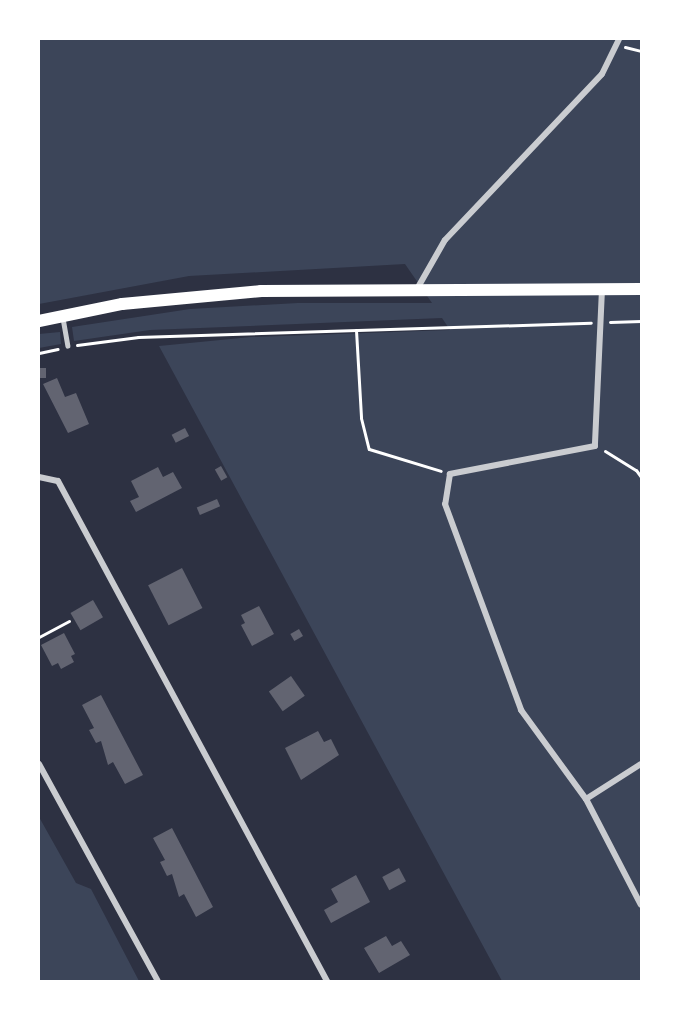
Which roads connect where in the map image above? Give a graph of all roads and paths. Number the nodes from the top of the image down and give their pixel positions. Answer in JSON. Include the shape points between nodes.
{"nodes":[{"id":1,"x":619,"y":39,"type":"edge"},
{"id":2,"x":417,"y":289,"type":"junction"},
{"id":3,"x":602,"y":289,"type":"junction"},
{"id":4,"x":641,"y":289,"type":"edge"},
{"id":5,"x":63,"y":315,"type":"junction"},
{"id":6,"x":39,"y":321,"type":"edge"},
{"id":7,"x":641,"y":321,"type":"edge"},
{"id":8,"x":601,"y":322,"type":"junction"},
{"id":9,"x":356,"y":330,"type":"junction"},
{"id":10,"x":68,"y":346,"type":"junction"},
{"id":11,"x":39,"y":353,"type":"edge"},
{"id":12,"x":595,"y":446,"type":"junction"},
{"id":13,"x":450,"y":474,"type":"junction"},
{"id":14,"x":39,"y":477,"type":"edge"},
{"id":15,"x":641,"y":477,"type":"edge"},
{"id":16,"x":69,"y":621,"type":"dead end"},
{"id":17,"x":39,"y":637,"type":"edge"},
{"id":18,"x":39,"y":764,"type":"edge"},
{"id":19,"x":641,"y":764,"type":"edge"},
{"id":20,"x":586,"y":799,"type":"junction"},
{"id":21,"x":641,"y":905,"type":"edge"},
{"id":22,"x":158,"y":981,"type":"edge"},
{"id":23,"x":327,"y":981,"type":"edge"}],
"edges":[{"from":1,"to":2,"type":"street","via":[[602,74],[445,240]]},
{"from":2,"to":3,"type":"main road"},
{"from":2,"to":5,"type":"main road","via":[[215,294]]},
{"from":3,"to":4,"type":"main road"},
{"from":3,"to":8,"type":"street"},
{"from":5,"to":6,"type":"main road"},
{"from":5,"to":10,"type":"lane"},
{"from":7,"to":8,"type":"path"},
{"from":8,"to":9,"type":"path"},
{"from":8,"to":12,"type":"street"},
{"from":9,"to":10,"type":"path","via":[[138,337]]},
{"from":9,"to":13,"type":"path","via":[[362,418],[369,449]]},
{"from":10,"to":11,"type":"path"},
{"from":12,"to":13,"type":"street"},
{"from":12,"to":15,"type":"path","via":[[636,470]]},
{"from":13,"to":20,"type":"street","via":[[445,504],[520,710]]},
{"from":14,"to":23,"type":"street","via":[[58,481]]},
{"from":16,"to":17,"type":"path"},
{"from":18,"to":22,"type":"street"},
{"from":19,"to":20,"type":"street"},
{"from":20,"to":21,"type":"street"}]}
